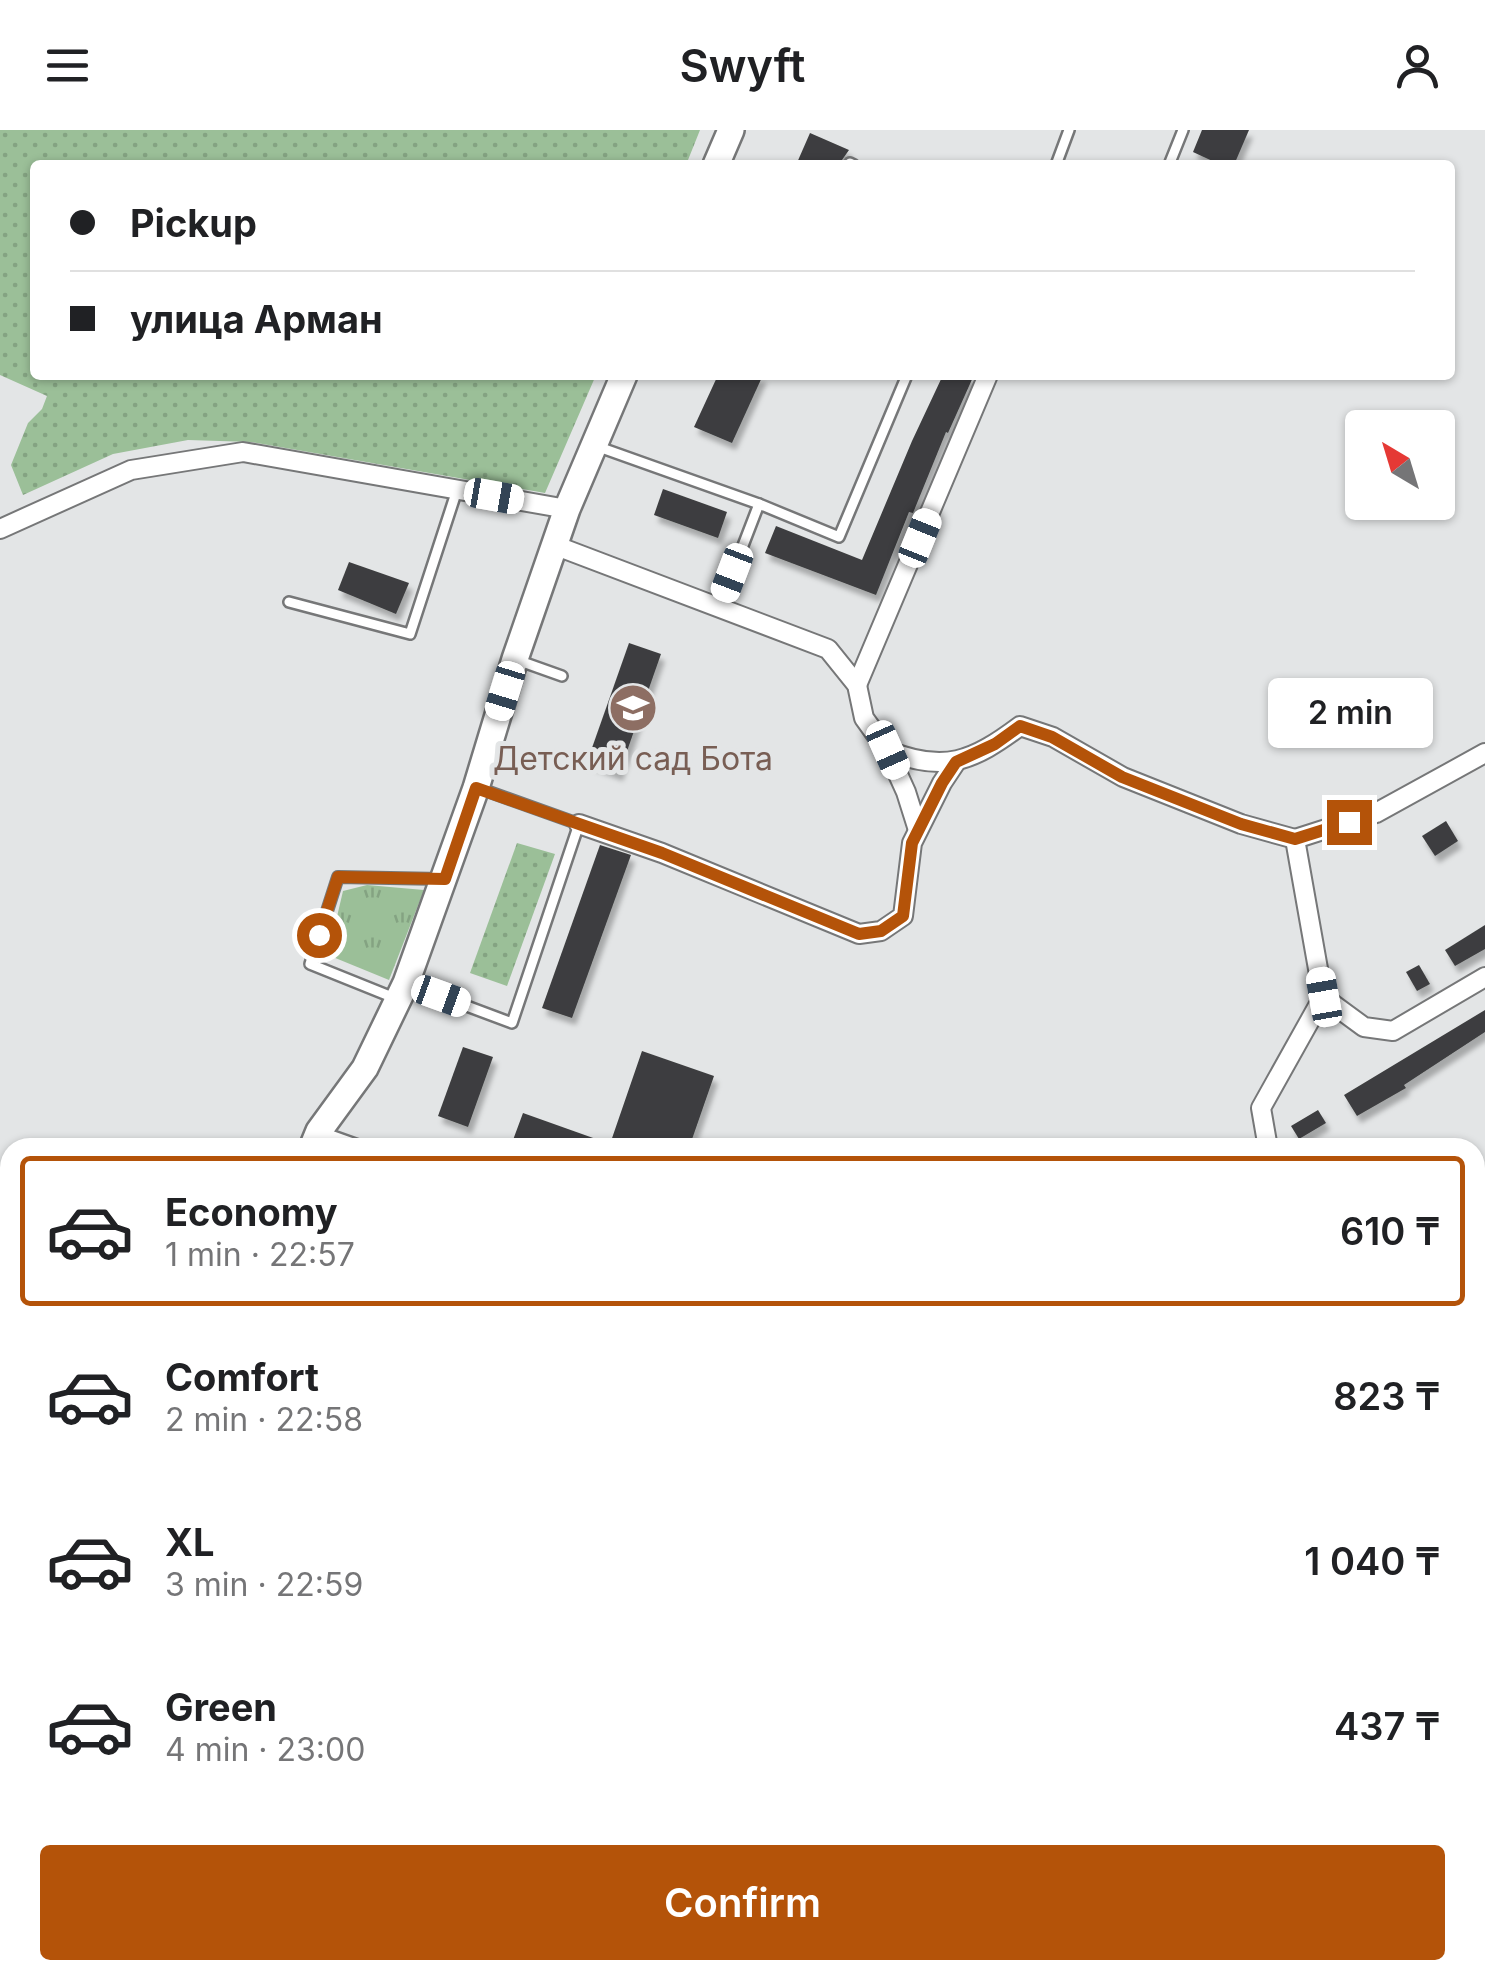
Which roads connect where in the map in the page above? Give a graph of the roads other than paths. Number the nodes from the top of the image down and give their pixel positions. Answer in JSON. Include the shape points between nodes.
{"nodes":[{"id":1,"x":731,"y":130,"type":"edge"},
{"id":2,"x":1069,"y":130,"type":"edge"},
{"id":3,"x":1183,"y":130,"type":"edge"},
{"id":4,"x":718,"y":160,"type":"edge"},
{"id":5,"x":1058,"y":160,"type":"edge"},
{"id":6,"x":1171,"y":160,"type":"edge"},
{"id":7,"x":622,"y":380,"type":"edge"},
{"id":8,"x":905,"y":380,"type":"edge"},
{"id":9,"x":986,"y":380,"type":"edge"},
{"id":10,"x":594,"y":445,"type":"junction"},
{"id":11,"x":457,"y":490,"type":"junction"},
{"id":12,"x":759,"y":504,"type":"junction"},
{"id":13,"x":566,"y":509,"type":"junction"},
{"id":14,"x":0,"y":529,"type":"edge"},
{"id":15,"x":554,"y":545,"type":"junction"},
{"id":16,"x":289,"y":602,"type":"dead end"},
{"id":17,"x":719,"y":608,"type":"junction"},
{"id":18,"x":515,"y":659,"type":"junction"},
{"id":19,"x":562,"y":676,"type":"dead end"},
{"id":20,"x":858,"y":684,"type":"junction"},
{"id":21,"x":888,"y":750,"type":"junction"},
{"id":22,"x":1485,"y":753,"type":"edge"},
{"id":23,"x":956,"y":762,"type":"junction"},
{"id":24,"x":476,"y":788,"type":"junction"},
{"id":25,"x":579,"y":824,"type":"junction"},
{"id":26,"x":918,"y":830,"type":"junction"},
{"id":27,"x":1295,"y":839,"type":"junction"},
{"id":28,"x":445,"y":879,"type":"junction"},
{"id":29,"x":1485,"y":977,"type":"edge"},
{"id":30,"x":402,"y":991,"type":"junction"},
{"id":31,"x":1324,"y":997,"type":"junction"},
{"id":32,"x":316,"y":1138,"type":"edge"},
{"id":33,"x":1266,"y":1138,"type":"edge"}],
"edges":[{"from":1,"to":4,"type":"main road"},
{"from":2,"to":5,"type":"lane"},
{"from":3,"to":6,"type":"lane"},
{"from":7,"to":10,"type":"main road"},
{"from":8,"to":12,"type":"lane","via":[[839,537]]},
{"from":9,"to":20,"type":"street"},
{"from":10,"to":12,"type":"lane"},
{"from":10,"to":13,"type":"main road"},
{"from":11,"to":13,"type":"street"},
{"from":11,"to":14,"type":"street","via":[[243,452],[131,470]]},
{"from":11,"to":16,"type":"lane","via":[[410,634]]},
{"from":12,"to":17,"type":"lane"},
{"from":13,"to":15,"type":"main road"},
{"from":15,"to":17,"type":"street"},
{"from":15,"to":18,"type":"main road"},
{"from":17,"to":20,"type":"street","via":[[828,649]]},
{"from":18,"to":19,"type":"lane"},
{"from":18,"to":24,"type":"main road"},
{"from":20,"to":21,"type":"street","via":[[864,718]]},
{"from":21,"to":23,"type":"street"},
{"from":21,"to":26,"type":"street"},
{"from":22,"to":27,"type":"street","via":[[1376,813]]},
{"from":23,"to":26,"type":"street"},
{"from":23,"to":27,"type":"street","via":[[1020,726],[1122,777]]},
{"from":24,"to":25,"type":"lane"},
{"from":24,"to":28,"type":"main road"},
{"from":25,"to":26,"type":"street","via":[[859,934],[881,931],[903,916]]},
{"from":25,"to":30,"type":"lane","via":[[512,1022]]},
{"from":27,"to":31,"type":"street"},
{"from":28,"to":30,"type":"main road"},
{"from":28,"to":30,"type":"lane","via":[[338,877],[310,964]]},
{"from":29,"to":31,"type":"street","via":[[1393,1031],[1364,1027]]},
{"from":30,"to":32,"type":"main road","via":[[365,1068]]},
{"from":31,"to":33,"type":"street","via":[[1261,1108]]}]}
